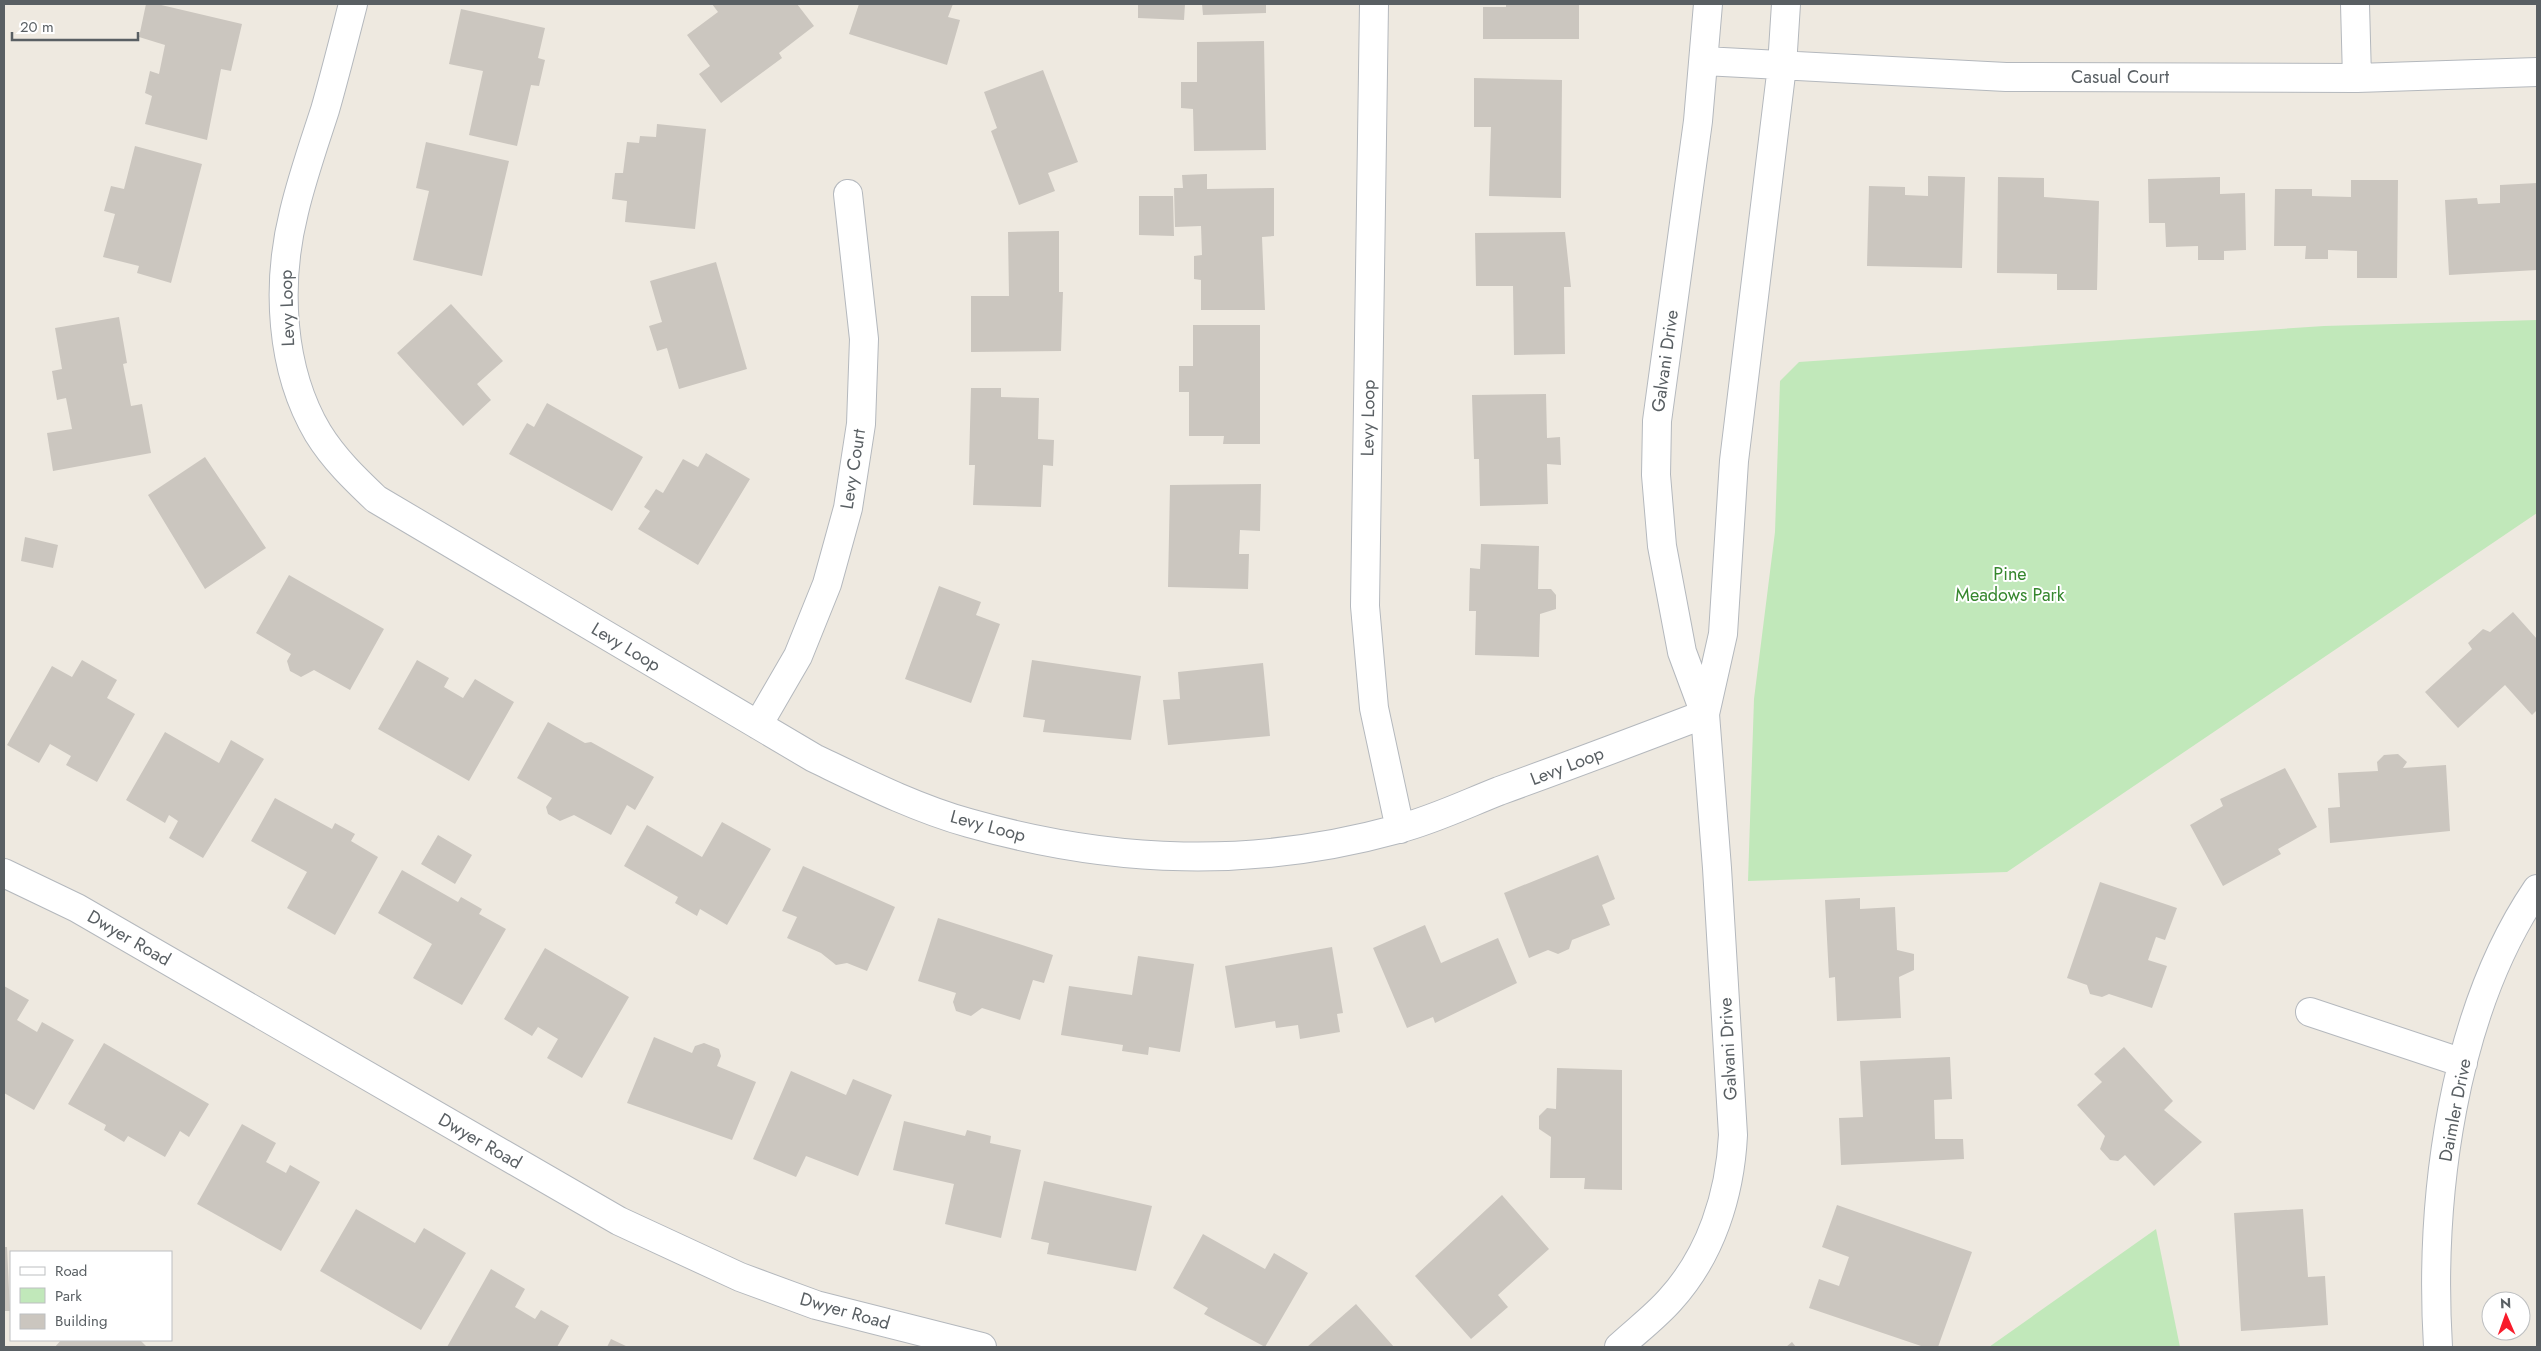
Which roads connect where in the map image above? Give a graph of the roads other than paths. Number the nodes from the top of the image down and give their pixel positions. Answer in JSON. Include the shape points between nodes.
{"nodes":[{"id":1,"x":353,"y":4,"type":"edge"},
{"id":2,"x":1374,"y":4,"type":"edge"},
{"id":3,"x":1708,"y":4,"type":"edge"},
{"id":4,"x":1786,"y":4,"type":"edge"},
{"id":5,"x":2355,"y":4,"type":"edge"},
{"id":6,"x":1704,"y":61,"type":"junction"},
{"id":7,"x":1782,"y":66,"type":"junction"},
{"id":8,"x":2537,"y":72,"type":"edge"},
{"id":9,"x":2357,"y":78,"type":"junction"},
{"id":10,"x":848,"y":194,"type":"dead end"},
{"id":11,"x":1705,"y":714,"type":"junction"},
{"id":12,"x":758,"y":725,"type":"junction"},
{"id":13,"x":1400,"y":829,"type":"junction"},
{"id":14,"x":4,"y":873,"type":"edge"},
{"id":15,"x":2537,"y":889,"type":"edge"},
{"id":16,"x":2310,"y":1012,"type":"dead end"},
{"id":17,"x":2463,"y":1063,"type":"junction"},
{"id":18,"x":982,"y":1347,"type":"edge"},
{"id":19,"x":1618,"y":1347,"type":"edge"},
{"id":20,"x":2438,"y":1347,"type":"edge"}],
"edges":[{"from":1,"to":12,"type":"street","name":"Levy Loop","via":[[294,212],[286,258],[288,352],[301,399],[319,434],[341,465],[376,499]]},
{"from":2,"to":13,"type":"street","name":"Levy Loop","via":[[1365,606],[1374,708]]},
{"from":3,"to":6,"type":"street","name":"Galvani Drive"},
{"from":4,"to":7,"type":"street","name":"Galvani Drive"},
{"from":5,"to":9,"type":"street"},
{"from":6,"to":7,"type":"street","name":"Casual Court"},
{"from":6,"to":11,"type":"street","name":"Galvani Drive","via":[[1657,421],[1656,475],[1662,546],[1682,652]]},
{"from":7,"to":9,"type":"street","name":"Casual Court","via":[[2006,77]]},
{"from":7,"to":11,"type":"street","name":"Galvani Drive","via":[[1734,461],[1723,634]]},
{"from":8,"to":9,"type":"street","name":"Casual Court"},
{"from":10,"to":12,"type":"street","name":"Levy Court","via":[[864,339],[861,424],[848,508],[828,584],[798,656]]},
{"from":11,"to":13,"type":"street","name":"Levy Loop"},
{"from":11,"to":19,"type":"street","name":"Galvani Drive","via":[[1734,1135],[1732,1165],[1717,1224],[1694,1269],[1670,1301]]},
{"from":12,"to":13,"type":"street","name":"Levy Loop","via":[[814,758],[881,791],[968,823],[1059,844],[1145,856],[1228,858],[1311,849]]},
{"from":14,"to":18,"type":"street","name":"Dwyer Road","via":[[77,908],[618,1221],[740,1277],[816,1305]]},
{"from":15,"to":17,"type":"street","name":"Daimler Drive","via":[[2498,960],[2473,1022]]},
{"from":16,"to":17,"type":"street"},
{"from":17,"to":20,"type":"street","name":"Daimler Drive","via":[[2449,1130],[2437,1222],[2435,1298]]}]}
